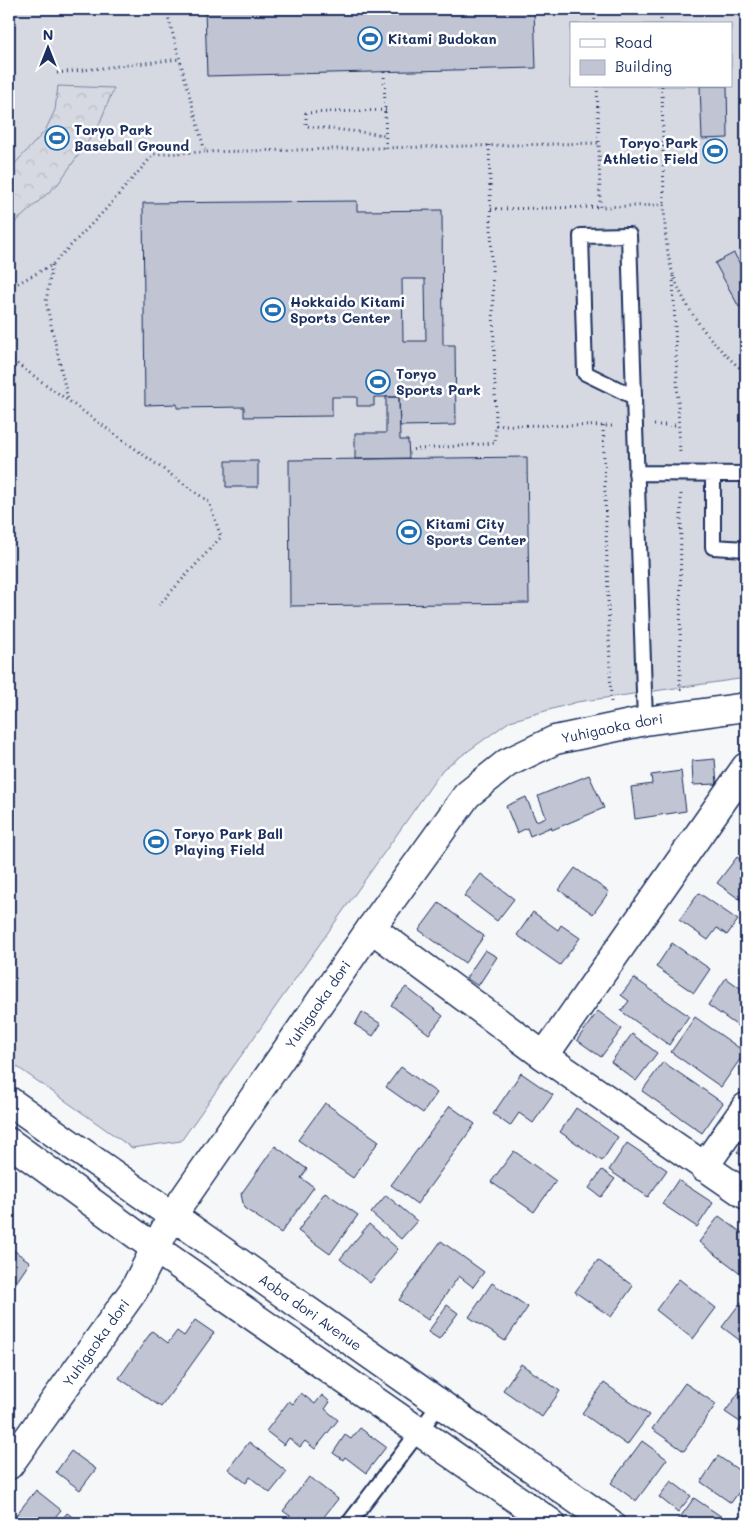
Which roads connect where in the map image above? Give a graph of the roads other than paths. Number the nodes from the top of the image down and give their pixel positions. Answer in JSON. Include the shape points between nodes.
{"nodes":[{"id":1,"x":634,"y":397,"type":"junction"},
{"id":2,"x":636,"y":473,"type":"junction"},
{"id":3,"x":713,"y":474,"type":"junction"},
{"id":4,"x":746,"y":474,"type":"edge"},
{"id":5,"x":746,"y":549,"type":"edge"},
{"id":6,"x":746,"y":708,"type":"edge"},
{"id":7,"x":645,"y":721,"type":"junction"},
{"id":8,"x":746,"y":767,"type":"edge"},
{"id":9,"x":371,"y":928,"type":"junction"},
{"id":10,"x":544,"y":1056,"type":"junction"},
{"id":11,"x":9,"y":1101,"type":"edge"},
{"id":12,"x":746,"y":1107,"type":"edge"},
{"id":13,"x":9,"y":1142,"type":"edge"},
{"id":14,"x":704,"y":1166,"type":"junction"},
{"id":15,"x":746,"y":1195,"type":"edge"},
{"id":16,"x":172,"y":1216,"type":"junction"},
{"id":17,"x":156,"y":1249,"type":"junction"},
{"id":18,"x":440,"y":1404,"type":"junction"},
{"id":19,"x":420,"y":1432,"type":"junction"},
{"id":20,"x":9,"y":1465,"type":"edge"},
{"id":21,"x":349,"y":1523,"type":"edge"},
{"id":22,"x":551,"y":1523,"type":"edge"},
{"id":23,"x":610,"y":1523,"type":"edge"}],
"edges":[{"from":1,"to":1,"type":"lane","via":[[585,373],[581,236],[629,235]]},
{"from":1,"to":2,"type":"lane"},
{"from":2,"to":3,"type":"lane"},
{"from":2,"to":7,"type":"lane"},
{"from":3,"to":4,"type":"lane"},
{"from":3,"to":5,"type":"lane","via":[[712,547]]},
{"from":6,"to":7,"type":"street","name":"Yuhigaoka dori"},
{"from":7,"to":9,"type":"street","name":"Yuhigaoka dori","via":[[555,740],[507,762],[467,795]]},
{"from":8,"to":10,"type":"street"},
{"from":9,"to":10,"type":"street"},
{"from":9,"to":16,"type":"street","name":"Yuhigaoka dori"},
{"from":10,"to":14,"type":"street"},
{"from":11,"to":16,"type":"street","name":"Aoba dori Avenue"},
{"from":12,"to":14,"type":"street"},
{"from":13,"to":17,"type":"street"},
{"from":14,"to":15,"type":"street"},
{"from":16,"to":17,"type":"street","name":"Yuhigaoka dori"},
{"from":16,"to":18,"type":"street","name":"Aoba dori Avenue"},
{"from":17,"to":19,"type":"street"},
{"from":17,"to":20,"type":"street","name":"Yuhigaoka dori","via":[[134,1290]]},
{"from":18,"to":19,"type":"lane"},
{"from":18,"to":23,"type":"street","name":"Aoba dori Avenue"},
{"from":19,"to":21,"type":"lane"},
{"from":19,"to":22,"type":"street"}]}
